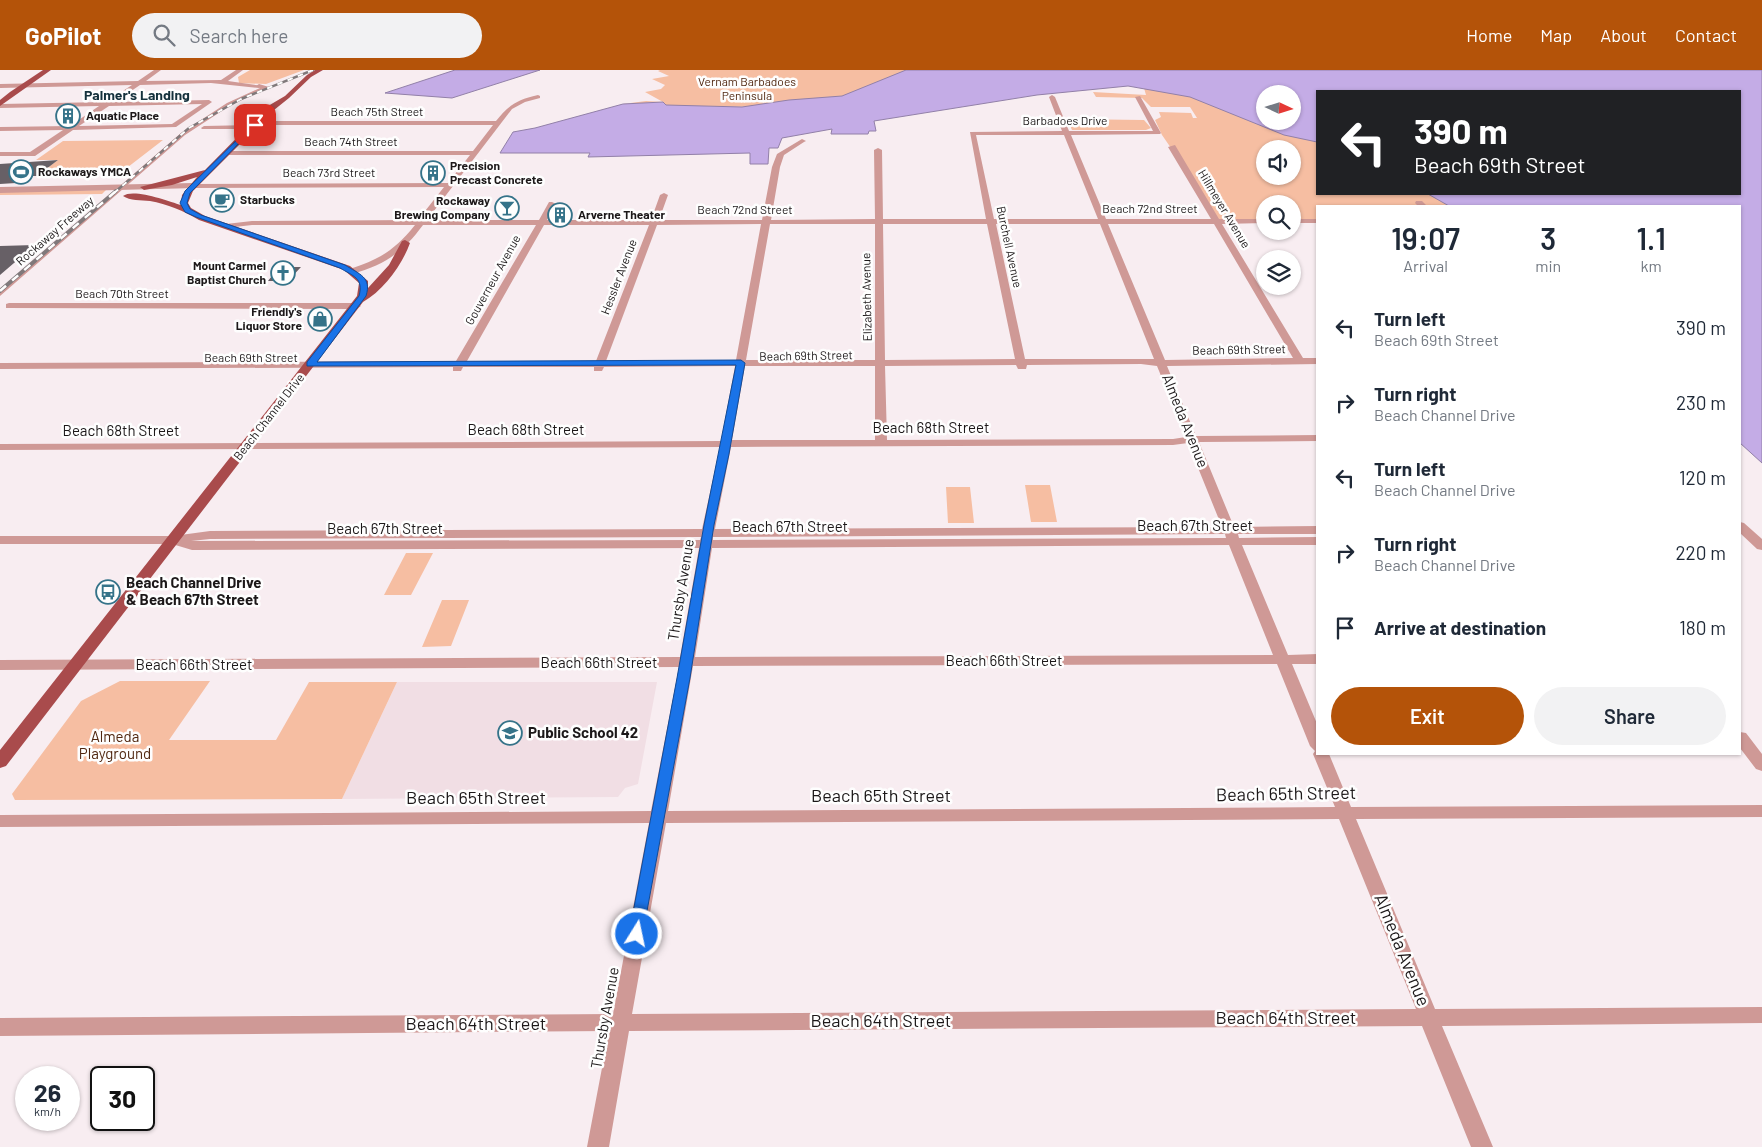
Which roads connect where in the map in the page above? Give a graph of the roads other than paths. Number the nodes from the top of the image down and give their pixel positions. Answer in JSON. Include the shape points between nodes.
{"nodes":[{"id":1,"x":48,"y":70,"type":"edge"},
{"id":2,"x":158,"y":70,"type":"edge"},
{"id":3,"x":240,"y":70,"type":"edge"},
{"id":4,"x":311,"y":70,"type":"edge"},
{"id":5,"x":320,"y":70,"type":"edge"},
{"id":6,"x":139,"y":82,"type":"junction"},
{"id":7,"x":222,"y":82,"type":"junction"},
{"id":8,"x":25,"y":85,"type":"junction"},
{"id":9,"x":0,"y":86,"type":"edge"},
{"id":10,"x":259,"y":86,"type":"joint"},
{"id":11,"x":538,"y":97,"type":"dead end"},
{"id":12,"x":1052,"y":97,"type":"dead end"},
{"id":13,"x":1138,"y":97,"type":"dead end"},
{"id":14,"x":107,"y":104,"type":"junction"},
{"id":15,"x":0,"y":105,"type":"edge"},
{"id":16,"x":271,"y":108,"type":"junction"},
{"id":17,"x":498,"y":123,"type":"junction"},
{"id":18,"x":254,"y":125,"type":"junction"},
{"id":19,"x":71,"y":128,"type":"junction"},
{"id":20,"x":204,"y":128,"type":"dead end"},
{"id":21,"x":0,"y":129,"type":"edge"},
{"id":22,"x":972,"y":132,"type":"joint"},
{"id":23,"x":1066,"y":132,"type":"junction"},
{"id":24,"x":802,"y":141,"type":"dead end"},
{"id":25,"x":1172,"y":147,"type":"dead end"},
{"id":26,"x":878,"y":150,"type":"dead end"},
{"id":27,"x":476,"y":153,"type":"junction"},
{"id":28,"x":0,"y":154,"type":"edge"},
{"id":29,"x":226,"y":154,"type":"junction"},
{"id":30,"x":209,"y":171,"type":"junction"},
{"id":31,"x":450,"y":186,"type":"junction"},
{"id":32,"x":144,"y":187,"type":"junction"},
{"id":33,"x":192,"y":188,"type":"junction"},
{"id":34,"x":0,"y":190,"type":"edge"},
{"id":35,"x":124,"y":192,"type":"junction"},
{"id":36,"x":664,"y":195,"type":"dead end"},
{"id":37,"x":0,"y":196,"type":"edge"},
{"id":38,"x":113,"y":196,"type":"junction"},
{"id":39,"x":552,"y":204,"type":"dead end"},
{"id":40,"x":188,"y":210,"type":"junction"},
{"id":41,"x":1216,"y":221,"type":"junction"},
{"id":42,"x":1256,"y":221,"type":"edge"},
{"id":43,"x":1301,"y":221,"type":"edge"},
{"id":44,"x":1316,"y":221,"type":"edge"},
{"id":45,"x":879,"y":222,"type":"junction"},
{"id":46,"x":990,"y":222,"type":"junction"},
{"id":47,"x":1104,"y":222,"type":"junction"},
{"id":48,"x":420,"y":223,"type":"junction"},
{"id":49,"x":540,"y":223,"type":"junction"},
{"id":50,"x":653,"y":223,"type":"junction"},
{"id":51,"x":766,"y":223,"type":"junction"},
{"id":52,"x":226,"y":226,"type":"junction"},
{"id":53,"x":405,"y":242,"type":"junction"},
{"id":54,"x":352,"y":271,"type":"junction"},
{"id":55,"x":0,"y":294,"type":"edge"},
{"id":56,"x":358,"y":302,"type":"junction"},
{"id":57,"x":9,"y":306,"type":"dead end"},
{"id":58,"x":1300,"y":361,"type":"junction"},
{"id":59,"x":1316,"y":361,"type":"edge"},
{"id":60,"x":1162,"y":363,"type":"junction"},
{"id":61,"x":1021,"y":364,"type":"junction"},
{"id":62,"x":880,"y":365,"type":"junction"},
{"id":63,"x":0,"y":366,"type":"edge"},
{"id":64,"x":458,"y":366,"type":"junction"},
{"id":65,"x":599,"y":366,"type":"junction"},
{"id":66,"x":740,"y":366,"type":"junction"},
{"id":67,"x":308,"y":367,"type":"junction"},
{"id":68,"x":0,"y":371,"type":"edge"},
{"id":69,"x":1316,"y":438,"type":"edge"},
{"id":70,"x":1192,"y":439,"type":"junction"},
{"id":71,"x":0,"y":440,"type":"edge"},
{"id":72,"x":726,"y":440,"type":"junction"},
{"id":73,"x":881,"y":440,"type":"junction"},
{"id":74,"x":250,"y":442,"type":"junction"},
{"id":75,"x":0,"y":447,"type":"edge"},
{"id":76,"x":1316,"y":530,"type":"edge"},
{"id":77,"x":1741,"y":531,"type":"edge"},
{"id":78,"x":1232,"y":536,"type":"junction"},
{"id":79,"x":706,"y":538,"type":"junction"},
{"id":80,"x":0,"y":540,"type":"edge"},
{"id":81,"x":173,"y":540,"type":"junction"},
{"id":82,"x":1316,"y":541,"type":"edge"},
{"id":83,"x":1760,"y":542,"type":"edge"},
{"id":84,"x":1316,"y":659,"type":"edge"},
{"id":85,"x":1282,"y":660,"type":"junction"},
{"id":86,"x":686,"y":662,"type":"junction"},
{"id":87,"x":76,"y":665,"type":"junction"},
{"id":88,"x":0,"y":666,"type":"edge"},
{"id":89,"x":1741,"y":738,"type":"edge"},
{"id":90,"x":1316,"y":741,"type":"edge"},
{"id":91,"x":1321,"y":755,"type":"edge"},
{"id":92,"x":0,"y":762,"type":"edge"},
{"id":93,"x":1762,"y":764,"type":"edge"},
{"id":94,"x":1762,"y":811,"type":"edge"},
{"id":95,"x":1346,"y":813,"type":"junction"},
{"id":96,"x":658,"y":817,"type":"junction"},
{"id":97,"x":0,"y":821,"type":"edge"},
{"id":98,"x":1762,"y":1014,"type":"edge"},
{"id":99,"x":1429,"y":1017,"type":"junction"},
{"id":100,"x":621,"y":1023,"type":"junction"},
{"id":101,"x":0,"y":1026,"type":"edge"},
{"id":102,"x":598,"y":1147,"type":"edge"},
{"id":103,"x":1482,"y":1147,"type":"edge"}],
"edges":[{"from":1,"to":8,"type":"main road"},
{"from":2,"to":6,"type":"street"},
{"from":3,"to":7,"type":"street"},
{"from":4,"to":16,"type":"main road","via":[[286,89]]},
{"from":5,"to":16,"type":"main road"},
{"from":6,"to":7,"type":"street"},
{"from":6,"to":8,"type":"street"},
{"from":6,"to":14,"type":"street"},
{"from":7,"to":10,"type":"street"},
{"from":8,"to":9,"type":"street"},
{"from":8,"to":15,"type":"main road"},
{"from":10,"to":35,"type":"street","via":[[266,86],[194,126]]},
{"from":11,"to":17,"type":"street","via":[[512,107]]},
{"from":12,"to":23,"type":"street","name":"Almeda Avenue"},
{"from":13,"to":23,"type":"street","name":"Barbadoes Drive","via":[[1158,132]]},
{"from":14,"to":15,"type":"street"},
{"from":14,"to":19,"type":"street"},
{"from":14,"to":19,"type":"street","via":[[210,102],[174,126]]},
{"from":16,"to":18,"type":"main road"},
{"from":17,"to":18,"type":"street","name":"Beach 75th Street"},
{"from":17,"to":27,"type":"street"},
{"from":18,"to":20,"type":"street","name":"Beach 75th Street"},
{"from":18,"to":29,"type":"main road"},
{"from":19,"to":21,"type":"street"},
{"from":19,"to":28,"type":"street","via":[[32,154]]},
{"from":22,"to":23,"type":"street","name":"Barbadoes Drive"},
{"from":22,"to":46,"type":"street","name":"Burchell Avenue"},
{"from":23,"to":47,"type":"street","name":"Almeda Avenue"},
{"from":24,"to":51,"type":"street","name":"Thursby Avenue","via":[[780,155]]},
{"from":25,"to":41,"type":"street","name":"Hillmeyer Avenue"},
{"from":26,"to":45,"type":"street","name":"Elizabeth Avenue"},
{"from":27,"to":29,"type":"street","name":"Beach 74th Street"},
{"from":27,"to":31,"type":"street"},
{"from":29,"to":30,"type":"main road"},
{"from":30,"to":32,"type":"main road"},
{"from":30,"to":33,"type":"main road"},
{"from":31,"to":33,"type":"street","name":"Beach 73rd Street"},
{"from":31,"to":48,"type":"street"},
{"from":32,"to":33,"type":"street","name":"Beach 73rd Street"},
{"from":32,"to":35,"type":"street","name":"Beach 73rd Street"},
{"from":33,"to":35,"type":"street","name":"Beach 73rd Street"},
{"from":33,"to":40,"type":"main road","via":[[184,200]]},
{"from":34,"to":35,"type":"street","name":"Beach 73rd Street"},
{"from":35,"to":38,"type":"street","name":"Beach 73rd Street"},
{"from":35,"to":40,"type":"main road"},
{"from":36,"to":50,"type":"street","name":"Hessler Avenue"},
{"from":37,"to":38,"type":"street","name":"Beach 73rd Street"},
{"from":38,"to":55,"type":"street","name":"Rockaway Freeway"},
{"from":39,"to":49,"type":"street","name":"Gouverneur Avenue"},
{"from":40,"to":52,"type":"main road"},
{"from":41,"to":42,"type":"street","name":"Beach 72nd Street"},
{"from":41,"to":47,"type":"street","name":"Beach 72nd Street"},
{"from":41,"to":58,"type":"street","name":"Hillmeyer Avenue"},
{"from":43,"to":44,"type":"street"},
{"from":45,"to":46,"type":"street","name":"Beach 72nd Street"},
{"from":45,"to":51,"type":"street","name":"Beach 72nd Street"},
{"from":45,"to":62,"type":"street","name":"Elizabeth Avenue"},
{"from":46,"to":47,"type":"street","name":"Beach 72nd Street"},
{"from":46,"to":61,"type":"street","name":"Burchell Avenue"},
{"from":47,"to":60,"type":"street","name":"Almeda Avenue"},
{"from":48,"to":49,"type":"street","name":"Beach 72nd Street"},
{"from":48,"to":52,"type":"street","name":"Beach 72nd Street","via":[[252,223]]},
{"from":48,"to":53,"type":"street"},
{"from":49,"to":50,"type":"street","name":"Beach 72nd Street"},
{"from":49,"to":64,"type":"street","name":"Gouverneur Avenue"},
{"from":50,"to":51,"type":"street","name":"Beach 72nd Street"},
{"from":50,"to":65,"type":"street","name":"Hessler Avenue"},
{"from":51,"to":66,"type":"street","name":"Thursby Avenue"},
{"from":52,"to":54,"type":"main road"},
{"from":53,"to":54,"type":"street","via":[[382,261]]},
{"from":53,"to":56,"type":"main road","name":"Beach Channel Drive","via":[[402,254],[376,288]]},
{"from":54,"to":56,"type":"main road","via":[[364,283],[365,290]]},
{"from":56,"to":57,"type":"street","name":"Beach 70th Street"},
{"from":56,"to":67,"type":"main road","name":"Beach Channel Drive"},
{"from":58,"to":59,"type":"street","name":"Beach 69th Street"},
{"from":58,"to":60,"type":"street","name":"Beach 69th Street"},
{"from":60,"to":61,"type":"street","name":"Beach 69th Street","via":[[1144,367]]},
{"from":60,"to":70,"type":"street","name":"Almeda Avenue"},
{"from":61,"to":62,"type":"street","name":"Beach 69th Street"},
{"from":62,"to":66,"type":"street","name":"Beach 69th Street"},
{"from":62,"to":73,"type":"street","name":"Elizabeth Avenue"},
{"from":63,"to":67,"type":"street","name":"Beach 69th Street"},
{"from":64,"to":65,"type":"street","name":"Beach 69th Street"},
{"from":64,"to":67,"type":"street","name":"Beach 69th Street"},
{"from":65,"to":66,"type":"street","name":"Beach 69th Street"},
{"from":66,"to":72,"type":"street","name":"Thursby Avenue"},
{"from":67,"to":68,"type":"street","name":"Beach 69th Street"},
{"from":67,"to":74,"type":"main road","name":"Beach Channel Drive"},
{"from":69,"to":70,"type":"street","name":"Beach 68th Street"},
{"from":70,"to":73,"type":"street","name":"Beach 68th Street","via":[[1173,442]]},
{"from":70,"to":78,"type":"street","name":"Almeda Avenue"},
{"from":71,"to":74,"type":"street","name":"Beach 68th Street"},
{"from":72,"to":73,"type":"street","name":"Beach 68th Street"},
{"from":72,"to":74,"type":"street","name":"Beach 68th Street"},
{"from":72,"to":79,"type":"street","name":"Thursby Avenue"},
{"from":74,"to":75,"type":"street","name":"Beach 68th Street"},
{"from":74,"to":81,"type":"main road","name":"Beach Channel Drive"},
{"from":76,"to":78,"type":"street","name":"Beach 67th Street"},
{"from":77,"to":83,"type":"street"},
{"from":78,"to":79,"type":"street","name":"Beach 67th Street"},
{"from":78,"to":82,"type":"street","name":"Beach 67th Street"},
{"from":78,"to":85,"type":"street","name":"Almeda Avenue"},
{"from":79,"to":81,"type":"street","name":"Beach 67th Street","via":[[192,546]]},
{"from":79,"to":86,"type":"street","name":"Thursby Avenue"},
{"from":80,"to":81,"type":"street","name":"Beach 67th Street"},
{"from":81,"to":87,"type":"main road","name":"Beach Channel Drive"},
{"from":84,"to":85,"type":"street","name":"Beach 66th Street"},
{"from":85,"to":86,"type":"street","name":"Beach 66th Street"},
{"from":85,"to":90,"type":"street","name":"Almeda Avenue"},
{"from":86,"to":87,"type":"street","name":"Beach 66th Street"},
{"from":86,"to":96,"type":"street","name":"Thursby Avenue"},
{"from":87,"to":88,"type":"street","name":"Beach 66th Street"},
{"from":87,"to":92,"type":"main road","name":"Beach Channel Drive"},
{"from":89,"to":93,"type":"street"},
{"from":91,"to":95,"type":"street","name":"Almeda Avenue"},
{"from":94,"to":95,"type":"street","name":"Beach 65th Street"},
{"from":95,"to":96,"type":"street","name":"Beach 65th Street"},
{"from":95,"to":99,"type":"street","name":"Almeda Avenue"},
{"from":96,"to":97,"type":"street","name":"Beach 65th Street"},
{"from":96,"to":100,"type":"street","name":"Thursby Avenue"},
{"from":98,"to":99,"type":"street","name":"Beach 64th Street"},
{"from":99,"to":100,"type":"street","name":"Beach 64th Street"},
{"from":99,"to":103,"type":"street","name":"Almeda Avenue"},
{"from":100,"to":101,"type":"street","name":"Beach 64th Street"},
{"from":100,"to":102,"type":"street","name":"Thursby Avenue"}]}
